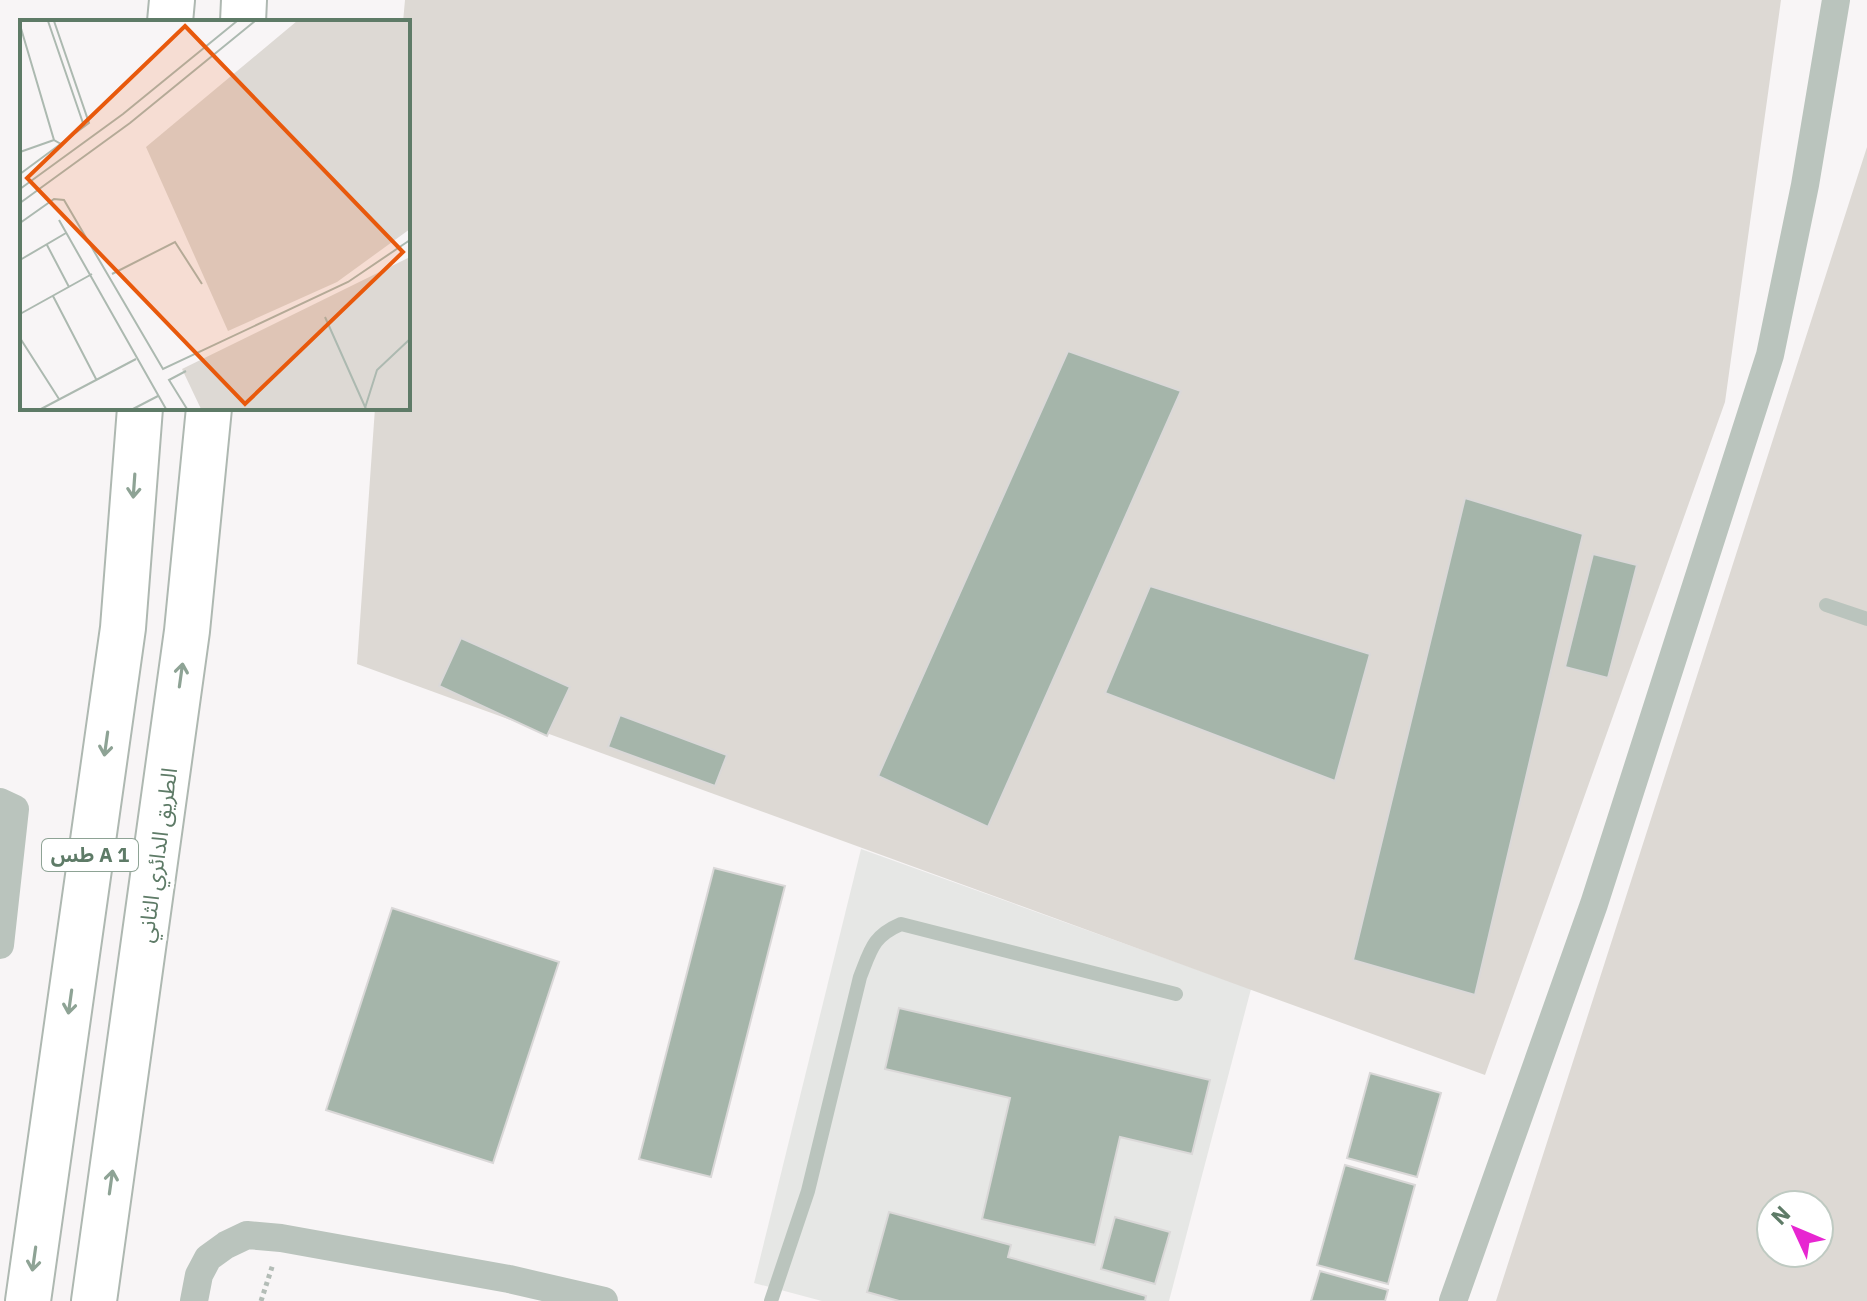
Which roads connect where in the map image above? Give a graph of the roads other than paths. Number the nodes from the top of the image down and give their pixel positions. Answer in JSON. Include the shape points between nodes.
{"nodes":[{"id":1,"x":172,"y":0,"type":"edge"},
{"id":2,"x":244,"y":0,"type":"edge"},
{"id":3,"x":1836,"y":0,"type":"edge"},
{"id":4,"x":170,"y":20,"type":"edge"},
{"id":5,"x":243,"y":20,"type":"edge"},
{"id":6,"x":140,"y":410,"type":"edge"},
{"id":7,"x":209,"y":410,"type":"edge"},
{"id":8,"x":1826,"y":605,"type":"dead end"},
{"id":9,"x":1867,"y":619,"type":"edge"},
{"id":10,"x":8,"y":806,"type":"edge"},
{"id":11,"x":6,"y":841,"type":"edge"},
{"id":12,"x":0,"y":945,"type":"edge"},
{"id":13,"x":1176,"y":994,"type":"dead end"},
{"id":14,"x":506,"y":1290,"type":"edge"},
{"id":15,"x":28,"y":1301,"type":"edge"},
{"id":16,"x":94,"y":1301,"type":"edge"},
{"id":17,"x":194,"y":1301,"type":"edge"},
{"id":18,"x":604,"y":1301,"type":"edge"},
{"id":19,"x":771,"y":1301,"type":"edge"},
{"id":20,"x":1453,"y":1301,"type":"edge"}],
"edges":[{"from":1,"to":4,"type":"highway"},
{"from":2,"to":5,"type":"highway"},
{"from":3,"to":20,"type":"street","via":[[1770,355],[1594,904]]},
{"from":6,"to":15,"type":"highway","number":"طس A 1","one_way":true,"via":[[123,628]]},
{"from":16,"to":7,"type":"highway","name":"الطريق الدائري الثاني","number":"طس A 1","one_way":true,"via":[[187,631]]},
{"from":8,"to":9,"type":"lane"},
{"from":10,"to":11,"type":"street"},
{"from":11,"to":12,"type":"street"},
{"from":13,"to":19,"type":"lane","via":[[901,924],[884,931],[872,945],[860,977],[808,1191]]},
{"from":14,"to":17,"type":"street","via":[[281,1238],[247,1235],[208,1258]]},
{"from":14,"to":18,"type":"street"}]}
